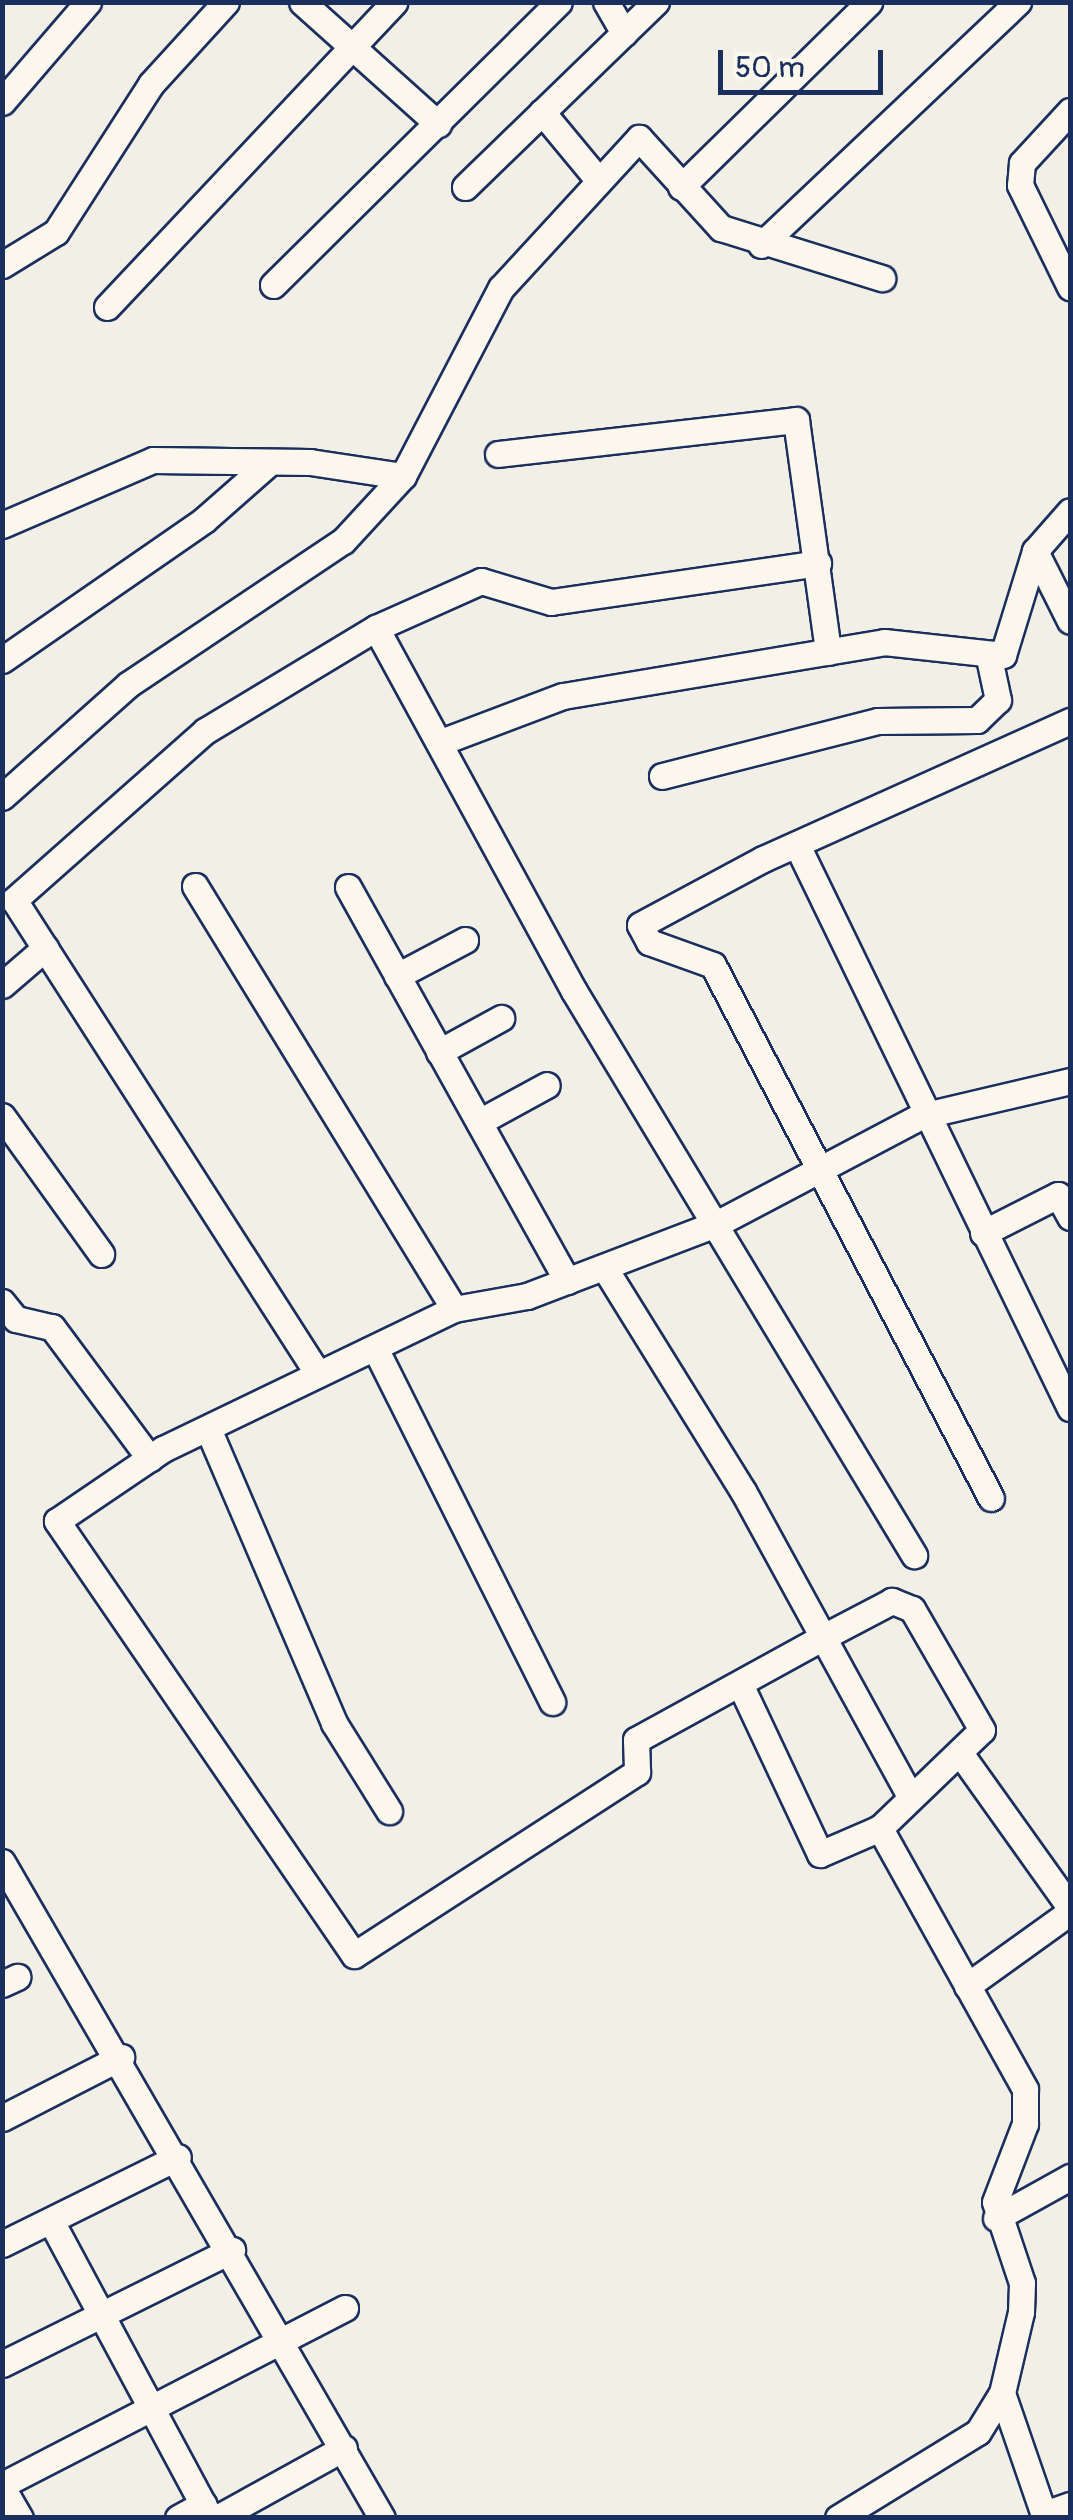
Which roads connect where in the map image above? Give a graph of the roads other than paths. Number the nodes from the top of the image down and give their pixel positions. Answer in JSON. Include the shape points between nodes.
{"nodes":[{"id":1,"x":88,"y":2,"type":"edge"},
{"id":2,"x":226,"y":2,"type":"edge"},
{"id":3,"x":302,"y":2,"type":"edge"},
{"id":4,"x":394,"y":2,"type":"edge"},
{"id":5,"x":558,"y":2,"type":"edge"},
{"id":6,"x":606,"y":2,"type":"edge"},
{"id":7,"x":656,"y":2,"type":"edge"},
{"id":8,"x":869,"y":2,"type":"edge"},
{"id":9,"x":1018,"y":2,"type":"edge"},
{"id":10,"x":624,"y":33,"type":"junction"},
{"id":11,"x":352,"y":47,"type":"junction"},
{"id":12,"x":2,"y":102,"type":"edge"},
{"id":13,"x":1070,"y":111,"type":"edge"},
{"id":14,"x":542,"y":112,"type":"junction"},
{"id":15,"x":438,"y":124,"type":"junction"},
{"id":16,"x":599,"y":181,"type":"junction"},
{"id":17,"x":465,"y":187,"type":"dead end"},
{"id":18,"x":682,"y":187,"type":"junction"},
{"id":19,"x":761,"y":245,"type":"junction"},
{"id":20,"x":1061,"y":245,"type":"edge"},
{"id":21,"x":2,"y":266,"type":"edge"},
{"id":22,"x":882,"y":278,"type":"dead end"},
{"id":23,"x":273,"y":284,"type":"dead end"},
{"id":24,"x":1070,"y":287,"type":"edge"},
{"id":25,"x":107,"y":307,"type":"dead end"},
{"id":26,"x":498,"y":454,"type":"dead end"},
{"id":27,"x":270,"y":462,"type":"junction"},
{"id":28,"x":403,"y":476,"type":"junction"},
{"id":29,"x":1070,"y":511,"type":"edge"},
{"id":30,"x":2,"y":526,"type":"edge"},
{"id":31,"x":1035,"y":551,"type":"junction"},
{"id":32,"x":818,"y":563,"type":"junction"},
{"id":33,"x":1070,"y":620,"type":"edge"},
{"id":34,"x":376,"y":628,"type":"junction"},
{"id":35,"x":828,"y":652,"type":"junction"},
{"id":36,"x":990,"y":658,"type":"junction"},
{"id":37,"x":2,"y":660,"type":"edge"},
{"id":38,"x":1070,"y":721,"type":"edge"},
{"id":39,"x":441,"y":742,"type":"junction"},
{"id":40,"x":662,"y":776,"type":"dead end"},
{"id":41,"x":2,"y":797,"type":"edge"},
{"id":42,"x":798,"y":844,"type":"junction"},
{"id":43,"x":195,"y":886,"type":"dead end"},
{"id":44,"x":348,"y":887,"type":"dead end"},
{"id":45,"x":464,"y":940,"type":"dead end"},
{"id":46,"x":45,"y":948,"type":"junction"},
{"id":47,"x":397,"y":976,"type":"junction"},
{"id":48,"x":2,"y":985,"type":"edge"},
{"id":49,"x":501,"y":1018,"type":"dead end"},
{"id":50,"x":440,"y":1052,"type":"junction"},
{"id":51,"x":1070,"y":1081,"type":"edge"},
{"id":52,"x":547,"y":1085,"type":"dead end"},
{"id":53,"x":930,"y":1114,"type":"junction"},
{"id":54,"x":2,"y":1116,"type":"edge"},
{"id":55,"x":478,"y":1122,"type":"junction"},
{"id":56,"x":819,"y":1167,"type":"junction"},
{"id":57,"x":1070,"y":1218,"type":"edge"},
{"id":58,"x":718,"y":1223,"type":"junction"},
{"id":59,"x":983,"y":1233,"type":"junction"},
{"id":60,"x":101,"y":1254,"type":"dead end"},
{"id":61,"x":604,"y":1267,"type":"junction"},
{"id":62,"x":567,"y":1281,"type":"junction"},
{"id":63,"x":2,"y":1302,"type":"edge"},
{"id":64,"x":454,"y":1310,"type":"junction"},
{"id":65,"x":375,"y":1348,"type":"junction"},
{"id":66,"x":318,"y":1374,"type":"junction"},
{"id":67,"x":1070,"y":1408,"type":"edge"},
{"id":68,"x":209,"y":1431,"type":"junction"},
{"id":69,"x":150,"y":1458,"type":"junction"},
{"id":70,"x":991,"y":1498,"type":"dead end"},
{"id":71,"x":914,"y":1555,"type":"dead end"},
{"id":72,"x":827,"y":1635,"type":"junction"},
{"id":73,"x":740,"y":1684,"type":"junction"},
{"id":74,"x":552,"y":1702,"type":"dead end"},
{"id":75,"x":960,"y":1753,"type":"junction"},
{"id":76,"x":910,"y":1796,"type":"junction"},
{"id":77,"x":389,"y":1810,"type":"dead end"},
{"id":78,"x":880,"y":1828,"type":"junction"},
{"id":79,"x":2,"y":1862,"type":"edge"},
{"id":80,"x":1070,"y":1910,"type":"edge"},
{"id":81,"x":967,"y":1986,"type":"junction"},
{"id":82,"x":120,"y":2058,"type":"junction"},
{"id":83,"x":2,"y":2118,"type":"edge"},
{"id":84,"x":178,"y":2157,"type":"junction"},
{"id":85,"x":1070,"y":2176,"type":"edge"},
{"id":86,"x":996,"y":2218,"type":"junction"},
{"id":87,"x":51,"y":2221,"type":"junction"},
{"id":88,"x":2,"y":2244,"type":"edge"},
{"id":89,"x":232,"y":2250,"type":"junction"},
{"id":90,"x":345,"y":2308,"type":"dead end"},
{"id":91,"x":101,"y":2315,"type":"junction"},
{"id":92,"x":286,"y":2342,"type":"junction"},
{"id":93,"x":2,"y":2364,"type":"edge"},
{"id":94,"x":1002,"y":2394,"type":"junction"},
{"id":95,"x":152,"y":2410,"type":"junction"},
{"id":96,"x":344,"y":2448,"type":"junction"},
{"id":97,"x":2,"y":2486,"type":"edge"},
{"id":98,"x":1070,"y":2505,"type":"edge"},
{"id":99,"x":210,"y":2513,"type":"edge"},
{"id":100,"x":1044,"y":2516,"type":"edge"},
{"id":101,"x":20,"y":2518,"type":"edge"},
{"id":102,"x":178,"y":2518,"type":"edge"},
{"id":103,"x":382,"y":2518,"type":"edge"},
{"id":104,"x":838,"y":2518,"type":"edge"}],
"edges":[{"from":1,"to":12,"type":"street"},
{"from":2,"to":21,"type":"street","via":[[152,84],[56,232]]},
{"from":3,"to":11,"type":"street"},
{"from":4,"to":11,"type":"street"},
{"from":5,"to":15,"type":"street"},
{"from":6,"to":10,"type":"street"},
{"from":7,"to":10,"type":"street"},
{"from":8,"to":18,"type":"street"},
{"from":9,"to":19,"type":"street"},
{"from":10,"to":14,"type":"street"},
{"from":11,"to":15,"type":"street"},
{"from":11,"to":25,"type":"street"},
{"from":13,"to":20,"type":"street","via":[[1022,163],[1020,185]]},
{"from":14,"to":16,"type":"street"},
{"from":14,"to":17,"type":"street"},
{"from":15,"to":23,"type":"street"},
{"from":16,"to":18,"type":"street","via":[[640,138]]},
{"from":16,"to":28,"type":"street","via":[[501,288]]},
{"from":18,"to":19,"type":"street","via":[[721,228]]},
{"from":19,"to":22,"type":"street"},
{"from":20,"to":24,"type":"street"},
{"from":26,"to":32,"type":"street","via":[[796,420]]},
{"from":27,"to":28,"type":"street"},
{"from":27,"to":30,"type":"street","via":[[123,466]]},
{"from":27,"to":37,"type":"street","via":[[204,520]]},
{"from":28,"to":41,"type":"street","via":[[310,568],[129,684]]},
{"from":29,"to":31,"type":"street"},
{"from":31,"to":33,"type":"street"},
{"from":31,"to":36,"type":"street","via":[[1012,644]]},
{"from":32,"to":34,"type":"street","via":[[551,602],[480,581]]},
{"from":32,"to":35,"type":"street"},
{"from":34,"to":39,"type":"street"},
{"from":34,"to":46,"type":"street","via":[[205,731],[14,900]]},
{"from":35,"to":36,"type":"street","via":[[884,642]]},
{"from":35,"to":39,"type":"street","via":[[563,696]]},
{"from":36,"to":40,"type":"street","via":[[998,700],[977,720],[878,722]]},
{"from":38,"to":42,"type":"street"},
{"from":39,"to":58,"type":"street","via":[[574,990]]},
{"from":42,"to":53,"type":"street"},
{"from":42,"to":56,"type":"street","via":[[640,925],[649,942],[714,965]]},
{"from":43,"to":64,"type":"street"},
{"from":44,"to":47,"type":"street"},
{"from":45,"to":47,"type":"street"},
{"from":46,"to":48,"type":"street"},
{"from":46,"to":66,"type":"street"},
{"from":47,"to":50,"type":"street"},
{"from":49,"to":50,"type":"street"},
{"from":50,"to":55,"type":"street"},
{"from":51,"to":53,"type":"street"},
{"from":52,"to":55,"type":"street"},
{"from":53,"to":56,"type":"street"},
{"from":53,"to":59,"type":"street"},
{"from":54,"to":60,"type":"street"},
{"from":55,"to":62,"type":"street"},
{"from":56,"to":58,"type":"street"},
{"from":56,"to":70,"type":"street"},
{"from":57,"to":59,"type":"street","via":[[1058,1196]]},
{"from":58,"to":61,"type":"street"},
{"from":58,"to":71,"type":"street"},
{"from":59,"to":67,"type":"street"},
{"from":61,"to":62,"type":"street"},
{"from":61,"to":72,"type":"street"},
{"from":62,"to":64,"type":"street"},
{"from":63,"to":69,"type":"street","via":[[16,1318],[52,1327]]},
{"from":64,"to":65,"type":"street"},
{"from":65,"to":66,"type":"street"},
{"from":65,"to":74,"type":"street"},
{"from":66,"to":68,"type":"street"},
{"from":68,"to":69,"type":"street"},
{"from":68,"to":77,"type":"street","via":[[334,1723]]},
{"from":69,"to":73,"type":"street","via":[[64,1510],[58,1535],[354,1956],[637,1772],[636,1740]]},
{"from":72,"to":73,"type":"street"},
{"from":72,"to":75,"type":"street","via":[[904,1601],[980,1723]]},
{"from":72,"to":76,"type":"street"},
{"from":73,"to":78,"type":"street","via":[[811,1846],[834,1855]]},
{"from":75,"to":76,"type":"street"},
{"from":75,"to":80,"type":"street"},
{"from":76,"to":78,"type":"street"},
{"from":78,"to":81,"type":"street"},
{"from":79,"to":82,"type":"street"},
{"from":80,"to":81,"type":"street"},
{"from":81,"to":86,"type":"street","via":[[1025,2089],[1024,2124]]},
{"from":82,"to":83,"type":"street"},
{"from":82,"to":84,"type":"street"},
{"from":84,"to":87,"type":"street"},
{"from":84,"to":89,"type":"street"},
{"from":85,"to":86,"type":"street"},
{"from":86,"to":94,"type":"street","via":[[1022,2284]]},
{"from":87,"to":88,"type":"street"},
{"from":87,"to":91,"type":"street"},
{"from":89,"to":91,"type":"street"},
{"from":89,"to":92,"type":"street"},
{"from":90,"to":92,"type":"street"},
{"from":91,"to":93,"type":"street"},
{"from":91,"to":95,"type":"street"},
{"from":92,"to":95,"type":"street"},
{"from":92,"to":96,"type":"street"},
{"from":94,"to":100,"type":"street"},
{"from":94,"to":104,"type":"street","via":[[978,2432]]},
{"from":95,"to":97,"type":"street"},
{"from":95,"to":99,"type":"street"},
{"from":96,"to":99,"type":"street"},
{"from":96,"to":103,"type":"street"},
{"from":97,"to":101,"type":"street"},
{"from":98,"to":100,"type":"street"},
{"from":99,"to":102,"type":"street"}]}
